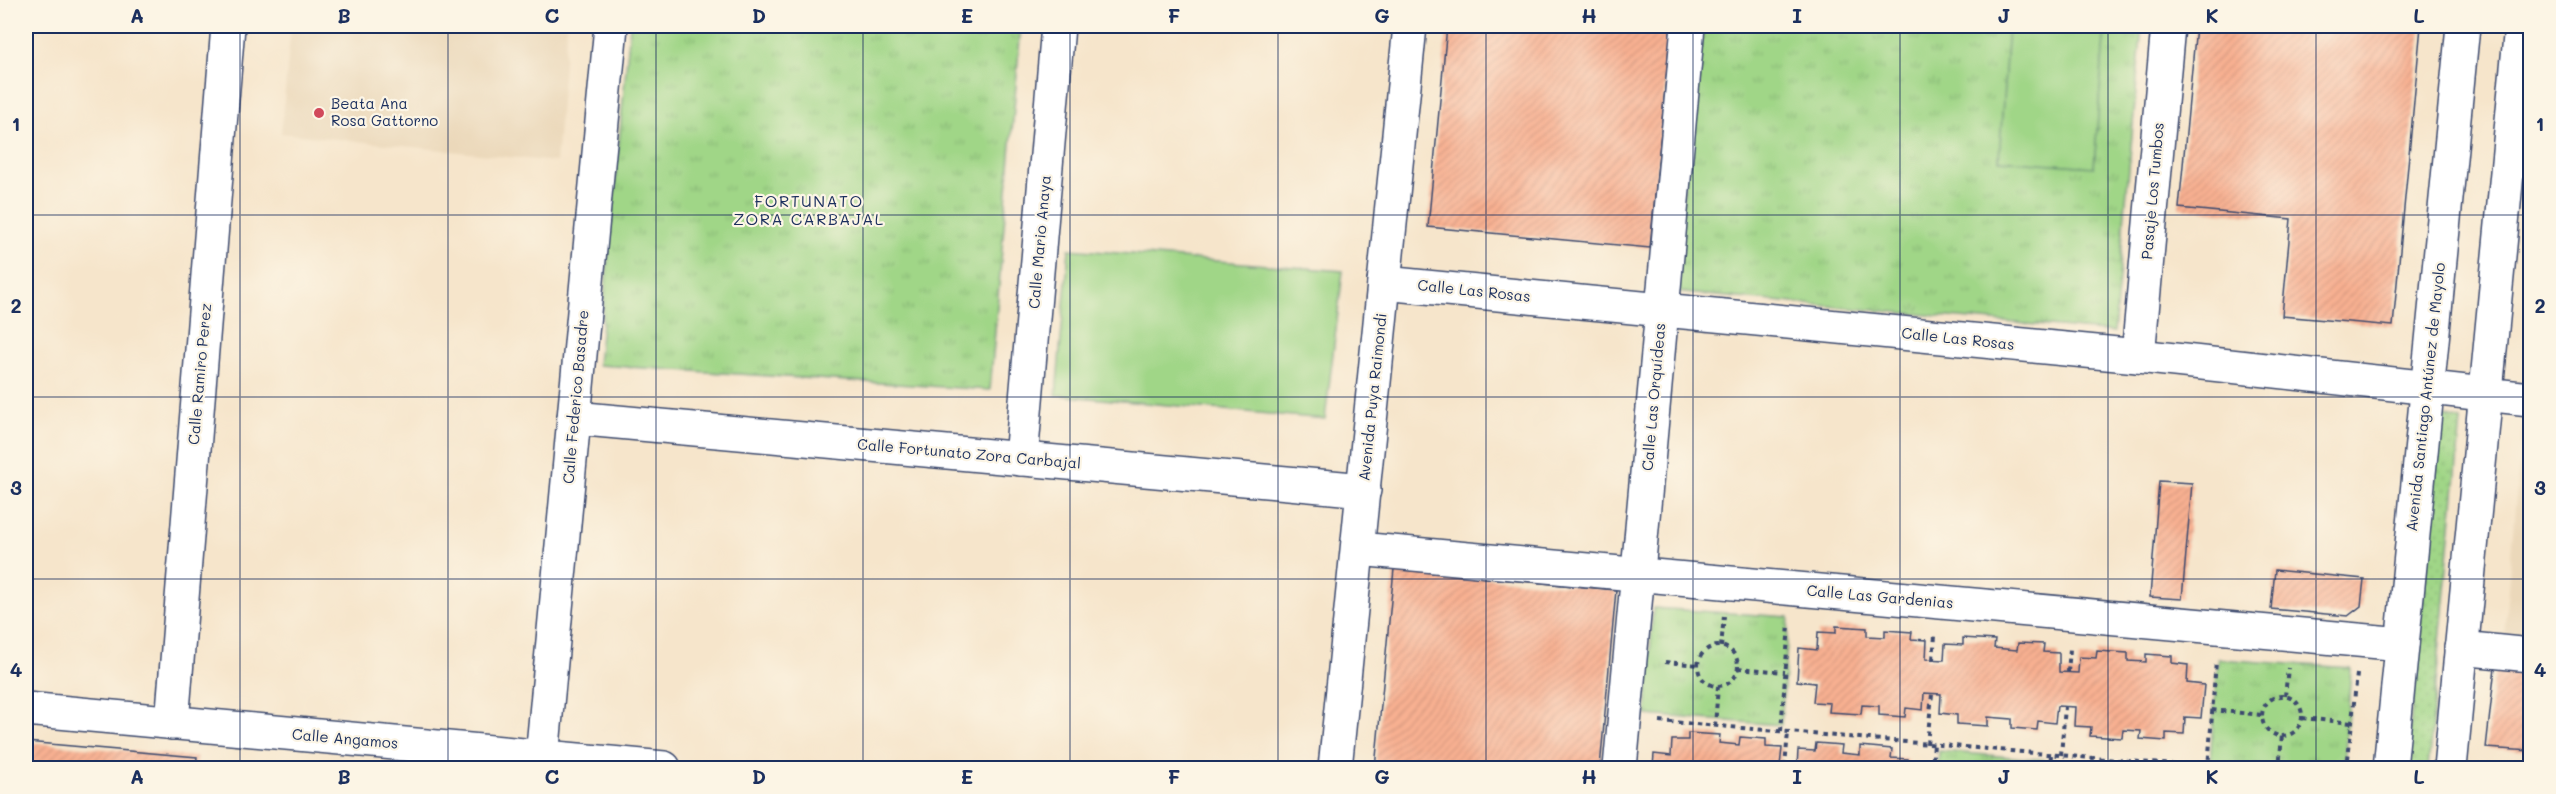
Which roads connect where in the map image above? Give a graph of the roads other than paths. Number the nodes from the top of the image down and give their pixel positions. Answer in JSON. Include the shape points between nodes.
{"nodes":[{"id":1,"x":228,"y":26,"type":"edge"},
{"id":2,"x":611,"y":26,"type":"edge"},
{"id":3,"x":1058,"y":26,"type":"edge"},
{"id":4,"x":1410,"y":26,"type":"edge"},
{"id":5,"x":1688,"y":26,"type":"edge"},
{"id":6,"x":2168,"y":26,"type":"edge"},
{"id":7,"x":2463,"y":26,"type":"edge"},
{"id":8,"x":2521,"y":26,"type":"edge"},
{"id":9,"x":1384,"y":283,"type":"junction"},
{"id":10,"x":1662,"y":310,"type":"junction"},
{"id":11,"x":2138,"y":356,"type":"junction"},
{"id":12,"x":2427,"y":389,"type":"junction"},
{"id":13,"x":2485,"y":395,"type":"junction"},
{"id":14,"x":2530,"y":399,"type":"edge"},
{"id":15,"x":574,"y":417,"type":"junction"},
{"id":16,"x":1021,"y":459,"type":"junction"},
{"id":17,"x":1364,"y":490,"type":"junction"},
{"id":18,"x":1358,"y":549,"type":"junction"},
{"id":19,"x":1638,"y":575,"type":"junction"},
{"id":20,"x":2402,"y":644,"type":"junction"},
{"id":21,"x":2461,"y":648,"type":"junction"},
{"id":22,"x":2530,"y":655,"type":"edge"},
{"id":23,"x":26,"y":709,"type":"edge"},
{"id":24,"x":172,"y":723,"type":"junction"},
{"id":25,"x":542,"y":763,"type":"edge"},
{"id":26,"x":664,"y":768,"type":"edge"},
{"id":27,"x":1335,"y":768,"type":"edge"},
{"id":28,"x":1620,"y":768,"type":"edge"},
{"id":29,"x":2390,"y":768,"type":"edge"},
{"id":30,"x":2450,"y":768,"type":"edge"}],
"edges":[{"from":1,"to":24,"type":"street","name":"Calle Ramiro Perez"},
{"from":2,"to":15,"type":"street","name":"Calle Federico Basadre"},
{"from":3,"to":16,"type":"street","name":"Calle Mario Anaya"},
{"from":4,"to":9,"type":"street","name":"Avenida Puya Raimondi"},
{"from":5,"to":10,"type":"street","name":"Calle Las Orquídeas"},
{"from":6,"to":11,"type":"street","name":"Pasaje Los Tumbos"},
{"from":7,"to":12,"type":"street","name":"Avenida Santiago Antúnez de Mayolo"},
{"from":8,"to":13,"type":"street"},
{"from":9,"to":10,"type":"street","name":"Calle Las Rosas"},
{"from":9,"to":17,"type":"street","name":"Avenida Puya Raimondi"},
{"from":10,"to":11,"type":"street","name":"Calle Las Rosas"},
{"from":10,"to":19,"type":"street","name":"Calle Las Orquídeas"},
{"from":11,"to":12,"type":"street","name":"Calle Las Rosas"},
{"from":12,"to":13,"type":"street","name":"Calle Las Rosas"},
{"from":12,"to":20,"type":"street","name":"Avenida Santiago Antúnez de Mayolo"},
{"from":13,"to":14,"type":"street","name":"Calle Las Rosas"},
{"from":13,"to":21,"type":"street"},
{"from":15,"to":16,"type":"street","name":"Calle Fortunato Zora Carbajal"},
{"from":15,"to":25,"type":"street","name":"Calle Federico Basadre"},
{"from":16,"to":17,"type":"street","name":"Calle Fortunato Zora Carbajal"},
{"from":17,"to":18,"type":"street","name":"Avenida Puya Raimondi"},
{"from":18,"to":19,"type":"street","name":"Calle Las Gardenias"},
{"from":18,"to":27,"type":"street","name":"Avenida Puya Raimondi"},
{"from":19,"to":20,"type":"street","name":"Calle Las Gardenias"},
{"from":19,"to":28,"type":"street","name":"Calle Las Orquídeas"},
{"from":20,"to":29,"type":"street","name":"Avenida Santiago Antúnez de Mayolo"},
{"from":21,"to":22,"type":"street"},
{"from":21,"to":30,"type":"street"},
{"from":23,"to":24,"type":"street","name":"Calle Angamos"},
{"from":24,"to":25,"type":"street","name":"Calle Angamos"},
{"from":25,"to":26,"type":"street","name":"Calle Angamos"}]}
